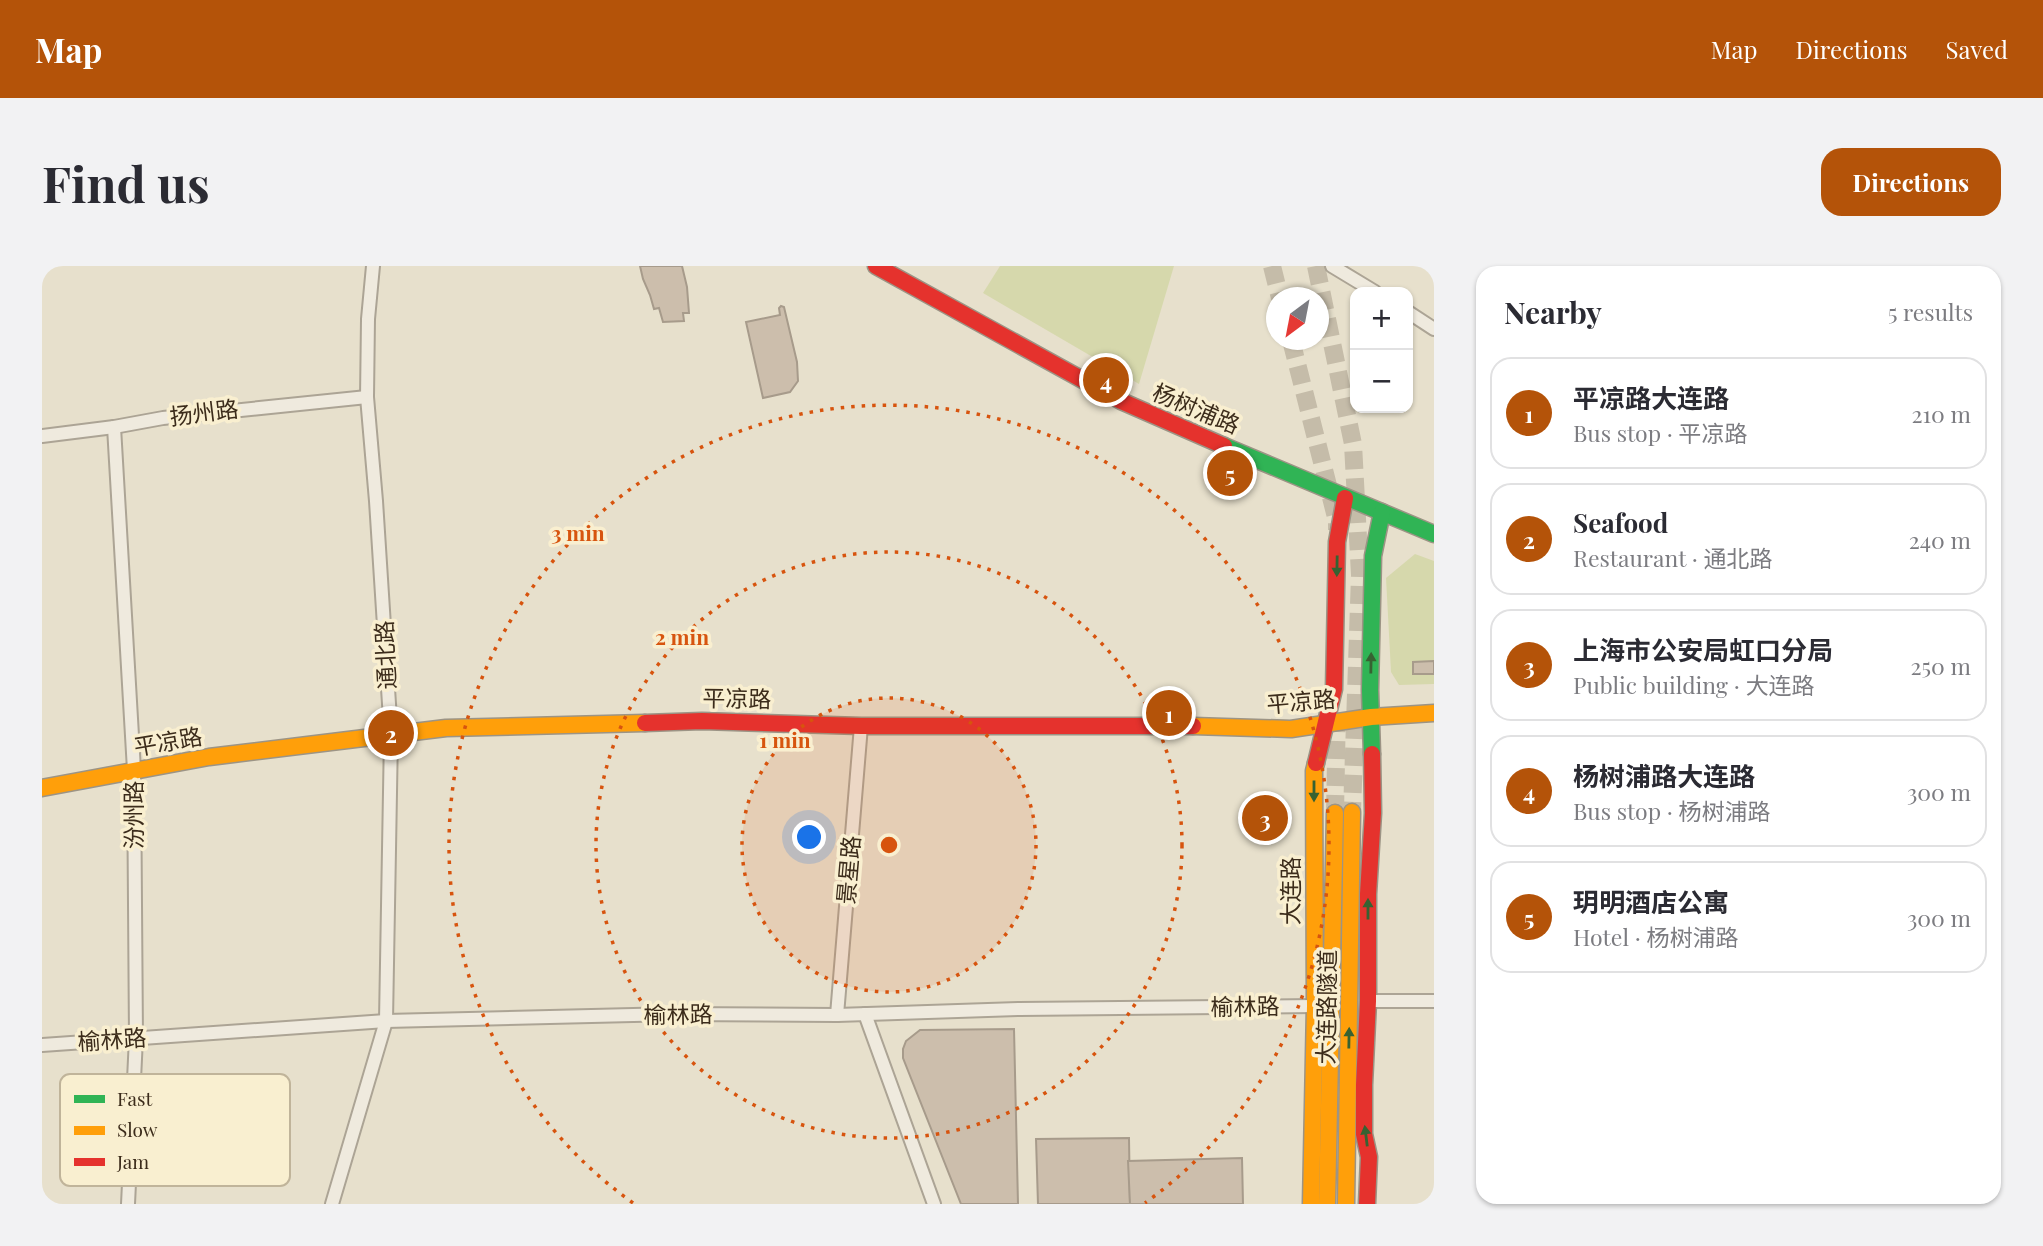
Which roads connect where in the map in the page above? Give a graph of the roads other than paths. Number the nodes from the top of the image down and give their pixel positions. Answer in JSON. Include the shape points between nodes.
{"nodes":[{"id":1,"x":373,"y":266,"type":"edge"},
{"id":2,"x":876,"y":266,"type":"edge"},
{"id":3,"x":1332,"y":266,"type":"edge"},
{"id":4,"x":1367,"y":287,"type":"edge"},
{"id":5,"x":1413,"y":315,"type":"edge"},
{"id":6,"x":1434,"y":329,"type":"edge"},
{"id":7,"x":367,"y":397,"type":"junction"},
{"id":8,"x":114,"y":427,"type":"junction"},
{"id":9,"x":42,"y":436,"type":"edge"},
{"id":10,"x":1345,"y":498,"type":"junction"},
{"id":11,"x":1382,"y":512,"type":"junction"},
{"id":12,"x":1434,"y":534,"type":"edge"},
{"id":13,"x":1434,"y":713,"type":"edge"},
{"id":14,"x":1371,"y":717,"type":"junction"},
{"id":15,"x":1327,"y":724,"type":"junction"},
{"id":16,"x":861,"y":726,"type":"junction"},
{"id":17,"x":391,"y":735,"type":"junction"},
{"id":18,"x":134,"y":770,"type":"junction"},
{"id":19,"x":42,"y":788,"type":"edge"},
{"id":20,"x":1352,"y":812,"type":"tunnel mouth"},
{"id":21,"x":1335,"y":813,"type":"tunnel mouth"},
{"id":22,"x":1368,"y":1001,"type":"junction"},
{"id":23,"x":1434,"y":1001,"type":"edge"},
{"id":24,"x":1315,"y":1006,"type":"junction"},
{"id":25,"x":837,"y":1014,"type":"junction"},
{"id":26,"x":866,"y":1014,"type":"junction"},
{"id":27,"x":386,"y":1021,"type":"junction"},
{"id":28,"x":136,"y":1038,"type":"junction"},
{"id":29,"x":42,"y":1045,"type":"edge"},
{"id":30,"x":134,"y":1074,"type":"edge"},
{"id":31,"x":129,"y":1186,"type":"edge"},
{"id":32,"x":128,"y":1204,"type":"edge"},
{"id":33,"x":332,"y":1204,"type":"edge"},
{"id":34,"x":933,"y":1204,"type":"edge"},
{"id":35,"x":1311,"y":1204,"type":"edge"},
{"id":36,"x":1327,"y":1204,"type":"edge"},
{"id":37,"x":1346,"y":1204,"type":"edge"},
{"id":38,"x":1367,"y":1204,"type":"edge"}],
"edges":[{"from":1,"to":7,"type":"street","name":"通北路"},
{"from":2,"to":10,"type":"main road","name":"杨树浦路","via":[[1121,401]]},
{"from":3,"to":4,"type":"street"},
{"from":5,"to":6,"type":"street"},
{"from":7,"to":8,"type":"street","name":"扬州路"},
{"from":7,"to":17,"type":"street","name":"通北路"},
{"from":8,"to":9,"type":"street","name":"扬州路"},
{"from":8,"to":18,"type":"street","name":"汾州路"},
{"from":10,"to":11,"type":"main road","name":"杨树浦路"},
{"from":10,"to":15,"type":"main road","name":"大连路","one_way":true,"via":[[1337,542],[1334,689]]},
{"from":11,"to":12,"type":"main road","name":"杨树浦路"},
{"from":14,"to":11,"type":"main road","one_way":true,"via":[[1373,555]]},
{"from":13,"to":14,"type":"main road","name":"平凉路"},
{"from":14,"to":15,"type":"main road","name":"平凉路"},
{"from":22,"to":14,"type":"main road","one_way":true},
{"from":15,"to":16,"type":"main road","name":"平凉路","via":[[1291,729]]},
{"from":15,"to":24,"type":"main road","name":"大连路","one_way":true,"via":[[1314,771]]},
{"from":16,"to":17,"type":"main road","name":"平凉路","via":[[636,722],[446,728]]},
{"from":16,"to":25,"type":"street","name":"景星路"},
{"from":17,"to":18,"type":"main road","name":"平凉路"},
{"from":17,"to":27,"type":"street","name":"通北路"},
{"from":18,"to":19,"type":"main road","name":"平凉路"},
{"from":18,"to":28,"type":"street","name":"汾州路"},
{"from":37,"to":20,"type":"main road","name":"大连路隧道","one_way":true},
{"from":21,"to":36,"type":"main road","name":"大连路隧道"},
{"from":22,"to":23,"type":"street"},
{"from":38,"to":22,"type":"main road","one_way":true,"via":[[1364,1085]]},
{"from":24,"to":26,"type":"street","name":"榆林路"},
{"from":24,"to":35,"type":"main road","name":"大连路"},
{"from":25,"to":26,"type":"street","name":"榆林路"},
{"from":25,"to":27,"type":"street","name":"榆林路"},
{"from":26,"to":34,"type":"street"},
{"from":27,"to":28,"type":"street","name":"榆林路"},
{"from":27,"to":33,"type":"street","name":"通北路"},
{"from":28,"to":29,"type":"street","name":"榆林路"},
{"from":28,"to":30,"type":"street","name":"汾州路"},
{"from":31,"to":32,"type":"street","name":"汾州路"}]}
